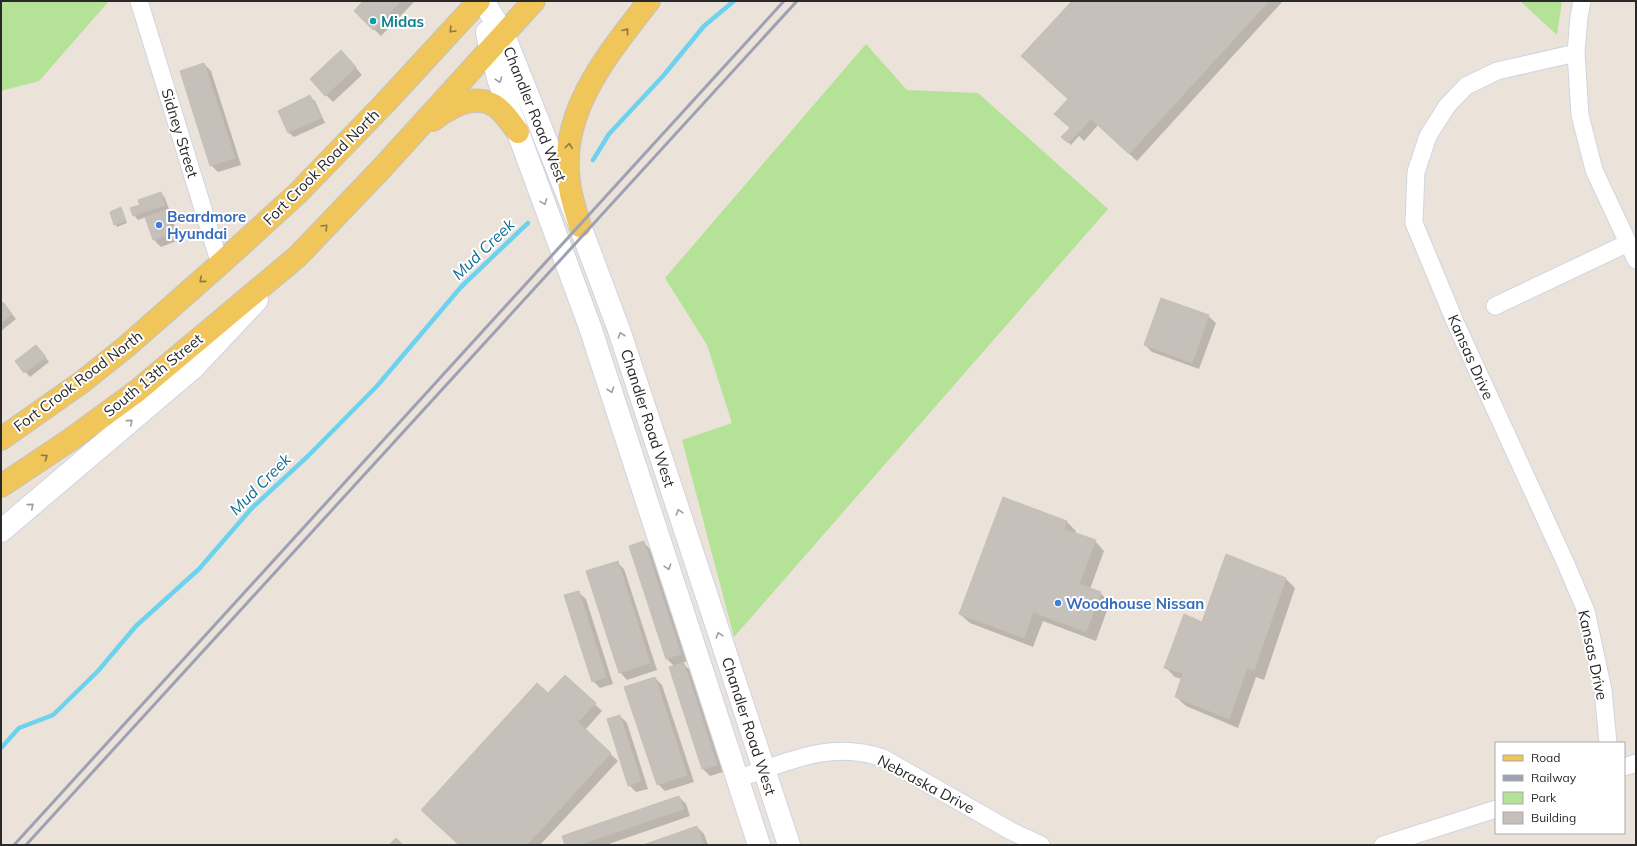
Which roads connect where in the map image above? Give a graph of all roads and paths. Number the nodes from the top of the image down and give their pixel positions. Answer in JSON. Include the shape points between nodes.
{"nodes":[{"id":1,"x":139,"y":1,"type":"edge"},
{"id":2,"x":481,"y":1,"type":"edge"},
{"id":3,"x":534,"y":1,"type":"edge"},
{"id":4,"x":649,"y":1,"type":"edge"},
{"id":5,"x":1582,"y":1,"type":"edge"},
{"id":6,"x":497,"y":41,"type":"junction"},
{"id":7,"x":1576,"y":53,"type":"junction"},
{"id":8,"x":518,"y":132,"type":"junction"},
{"id":9,"x":411,"y":135,"type":"junction"},
{"id":10,"x":580,"y":226,"type":"junction"},
{"id":11,"x":1628,"y":243,"type":"junction"},
{"id":12,"x":298,"y":256,"type":"junction"},
{"id":13,"x":1636,"y":260,"type":"edge"},
{"id":14,"x":220,"y":264,"type":"junction"},
{"id":15,"x":1495,"y":306,"type":"dead end"},
{"id":16,"x":1,"y":439,"type":"edge"},
{"id":17,"x":1,"y":486,"type":"edge"},
{"id":18,"x":1,"y":531,"type":"edge"},
{"id":19,"x":1608,"y":742,"type":"edge"},
{"id":20,"x":1636,"y":763,"type":"edge"},
{"id":21,"x":1625,"y":767,"type":"edge"},
{"id":22,"x":763,"y":770,"type":"junction"},
{"id":23,"x":737,"y":778,"type":"junction"},
{"id":24,"x":1495,"y":809,"type":"edge"},
{"id":25,"x":758,"y":845,"type":"edge"},
{"id":26,"x":789,"y":845,"type":"edge"},
{"id":27,"x":1041,"y":845,"type":"edge"},
{"id":28,"x":1383,"y":845,"type":"edge"}],
"edges":[{"from":1,"to":14,"type":"street","name":"Sidney Street"},
{"from":2,"to":6,"type":"main road","name":"Chandler Road West"},
{"from":2,"to":14,"type":"main road","name":"Fort Crook Road North","one_way":true,"via":[[298,193]]},
{"from":3,"to":6,"type":"main road"},
{"from":10,"to":4,"type":"main road","one_way":true,"via":[[568,182],[569,144],[573,126],[593,77]]},
{"from":5,"to":7,"type":"street"},
{"from":6,"to":8,"type":"main road","name":"Chandler Road West","one_way":true,"via":[[499,81]]},
{"from":6,"to":9,"type":"main road"},
{"from":6,"to":10,"type":"main road","name":"Chandler Road West"},
{"from":7,"to":11,"type":"street","via":[[1580,115],[1594,170]]},
{"from":7,"to":19,"type":"street","name":"Kansas Drive","via":[[1497,70],[1466,86],[1447,106],[1428,136],[1416,172],[1414,223],[1456,324],[1586,611],[1602,690]]},
{"from":8,"to":9,"type":"main road","via":[[495,106],[473,101],[450,109]]},
{"from":8,"to":23,"type":"main road","name":"Chandler Road West","one_way":true,"via":[[590,327]]},
{"from":12,"to":9,"type":"main road","one_way":true},
{"from":22,"to":10,"type":"main road","name":"Chandler Road West","one_way":true,"via":[[619,330]]},
{"from":11,"to":13,"type":"street"},
{"from":11,"to":15,"type":"street"},
{"from":17,"to":12,"type":"main road","name":"South 13th Street","one_way":true,"via":[[137,391]]},
{"from":18,"to":12,"type":"main road","one_way":true,"via":[[194,367]]},
{"from":14,"to":16,"type":"main road","name":"Fort Crook Road North","one_way":true,"via":[[82,382]]},
{"from":20,"to":21,"type":"street"},
{"from":22,"to":23,"type":"street","name":"Nebraska Drive"},
{"from":22,"to":26,"type":"main road","name":"Chandler Road West"},
{"from":22,"to":27,"type":"street","name":"Nebraska Drive","via":[[818,753],[868,753],[883,758]]},
{"from":23,"to":25,"type":"main road","name":"Chandler Road West"},
{"from":24,"to":28,"type":"street"}]}
